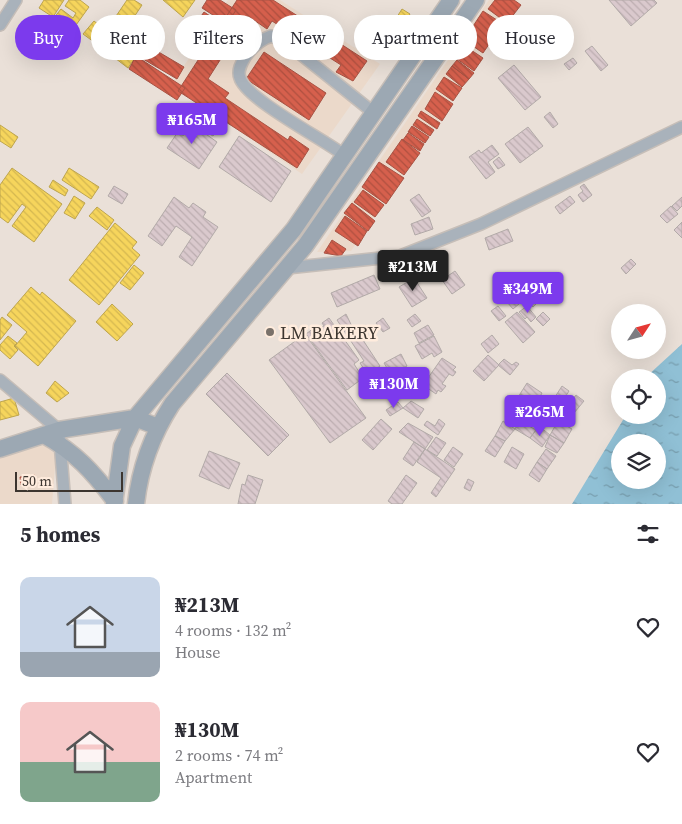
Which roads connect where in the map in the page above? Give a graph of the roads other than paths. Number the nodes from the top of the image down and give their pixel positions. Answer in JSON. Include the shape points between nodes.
{"nodes":[{"id":1,"x":16,"y":0,"type":"edge"},
{"id":2,"x":451,"y":0,"type":"edge"},
{"id":3,"x":476,"y":0,"type":"edge"},
{"id":4,"x":0,"y":24,"type":"edge"},
{"id":5,"x":374,"y":113,"type":"junction"},
{"id":6,"x":682,"y":127,"type":"edge"},
{"id":7,"x":344,"y":155,"type":"junction"},
{"id":8,"x":287,"y":268,"type":"junction"},
{"id":9,"x":0,"y":380,"type":"edge"},
{"id":10,"x":135,"y":418,"type":"junction"},
{"id":11,"x":158,"y":426,"type":"junction"},
{"id":12,"x":55,"y":437,"type":"junction"},
{"id":13,"x":0,"y":449,"type":"edge"},
{"id":14,"x":114,"y":503,"type":"edge"},
{"id":15,"x":65,"y":504,"type":"edge"},
{"id":16,"x":136,"y":504,"type":"edge"}],
"edges":[{"from":1,"to":4,"type":"street"},
{"from":2,"to":5,"type":"main road"},
{"from":3,"to":8,"type":"main road"},
{"from":5,"to":7,"type":"main road"},
{"from":5,"to":7,"type":"street","via":[[283,40],[271,36],[261,39],[251,49],[240,66],[242,84]]},
{"from":6,"to":8,"type":"street","via":[[481,224],[400,256]]},
{"from":7,"to":10,"type":"main road","via":[[294,228]]},
{"from":8,"to":11,"type":"main road","via":[[211,356]]},
{"from":9,"to":12,"type":"street"},
{"from":10,"to":11,"type":"main road"},
{"from":10,"to":12,"type":"main road"},
{"from":10,"to":14,"type":"main road","via":[[122,446]]},
{"from":11,"to":16,"type":"main road","via":[[141,470]]},
{"from":12,"to":13,"type":"main road"},
{"from":12,"to":14,"type":"main road","via":[[90,469]]},
{"from":12,"to":15,"type":"street"}]}
